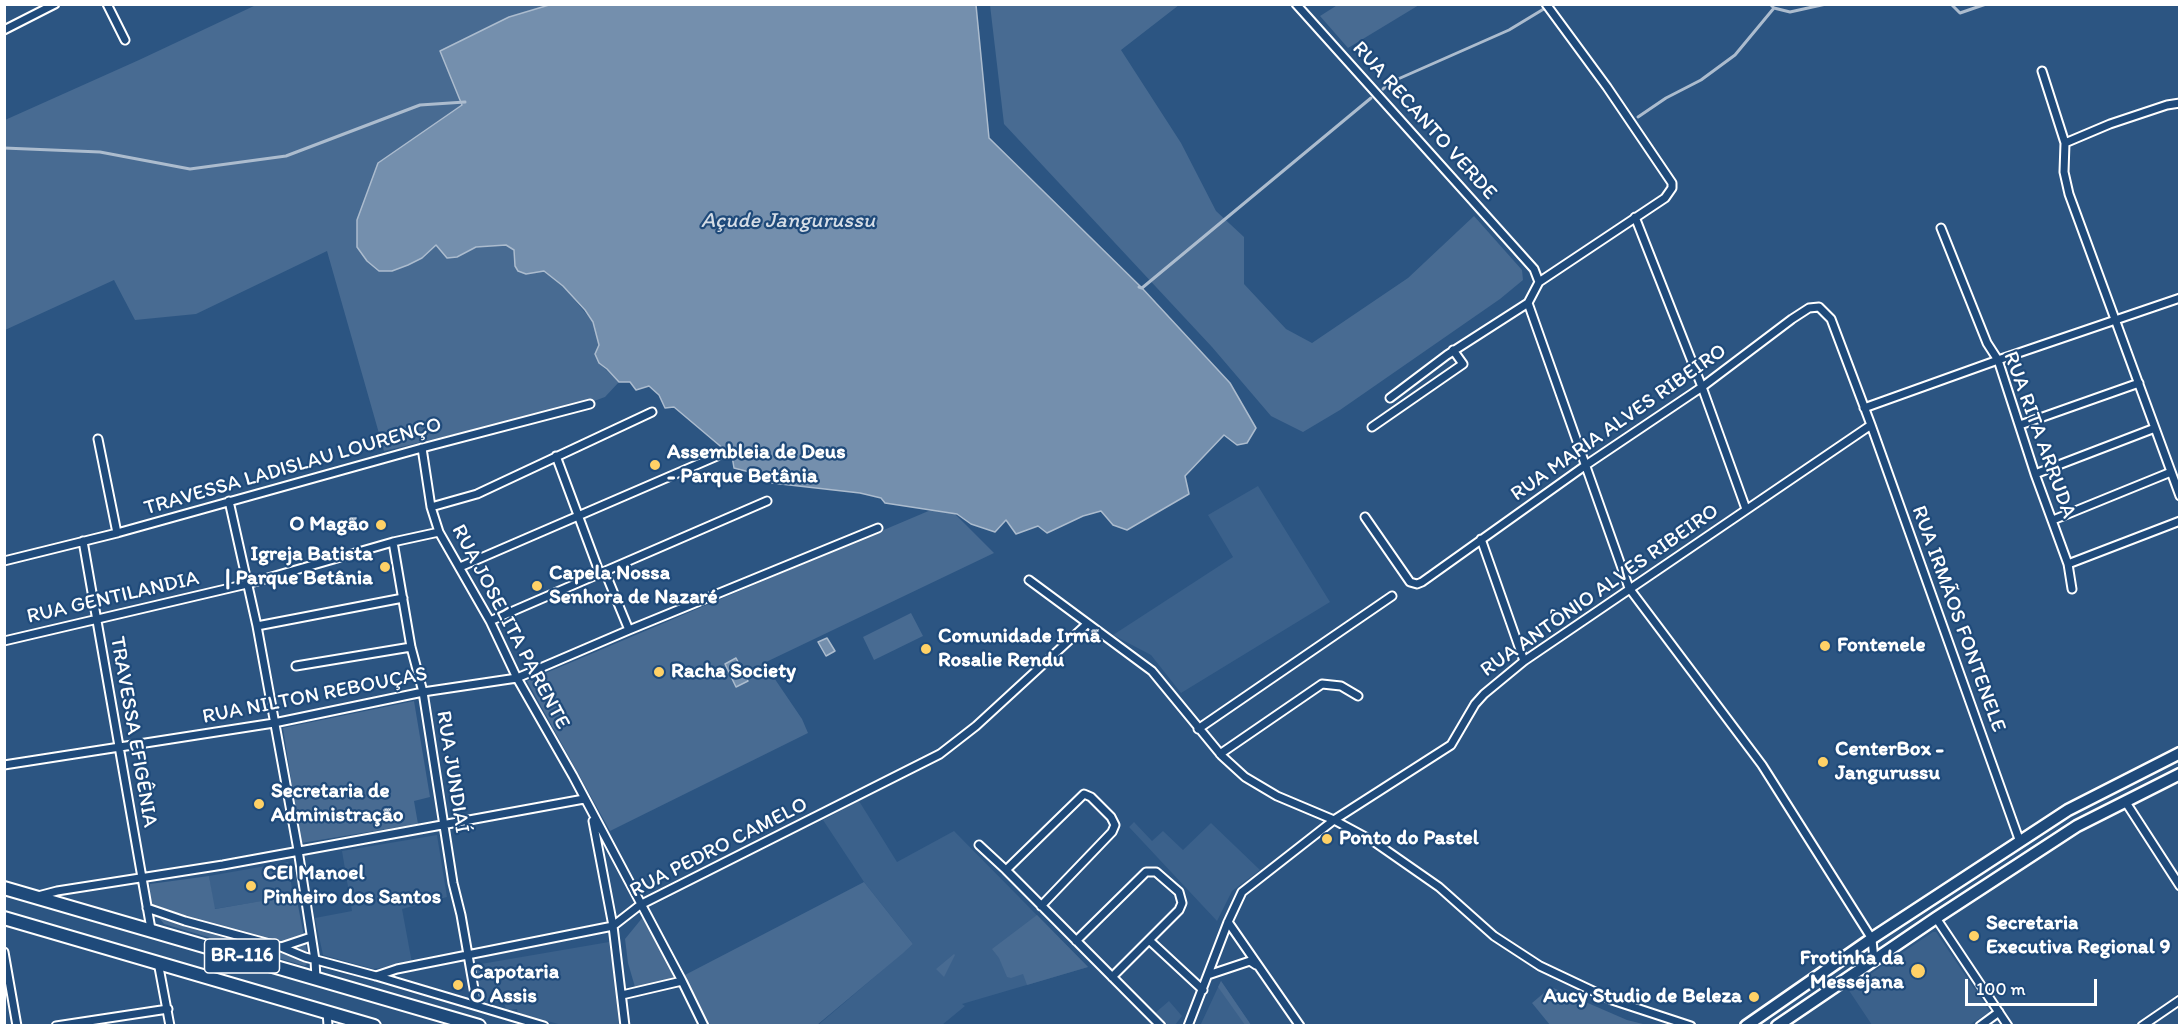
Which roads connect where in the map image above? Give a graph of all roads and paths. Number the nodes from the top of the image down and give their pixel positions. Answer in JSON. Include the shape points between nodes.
{"nodes":[{"id":1,"x":55,"y":4,"type":"edge"},
{"id":2,"x":106,"y":4,"type":"edge"},
{"id":3,"x":1296,"y":4,"type":"edge"},
{"id":4,"x":1548,"y":8,"type":"edge"},
{"id":5,"x":4,"y":30,"type":"edge"},
{"id":6,"x":125,"y":40,"type":"dead end"},
{"id":7,"x":2042,"y":71,"type":"dead end"},
{"id":8,"x":2180,"y":103,"type":"edge"},
{"id":9,"x":2065,"y":143,"type":"junction"},
{"id":10,"x":1635,"y":217,"type":"junction"},
{"id":11,"x":1941,"y":228,"type":"dead end"},
{"id":12,"x":1539,"y":282,"type":"junction"},
{"id":13,"x":2180,"y":298,"type":"edge"},
{"id":14,"x":1527,"y":303,"type":"junction"},
{"id":15,"x":2116,"y":319,"type":"junction"},
{"id":16,"x":1453,"y":350,"type":"junction"},
{"id":17,"x":1998,"y":360,"type":"junction"},
{"id":18,"x":2139,"y":382,"type":"junction"},
{"id":19,"x":1702,"y":387,"type":"junction"},
{"id":20,"x":1390,"y":398,"type":"dead end"},
{"id":21,"x":590,"y":404,"type":"dead end"},
{"id":22,"x":1864,"y":408,"type":"junction"},
{"id":23,"x":652,"y":412,"type":"dead end"},
{"id":24,"x":1871,"y":425,"type":"junction"},
{"id":25,"x":2020,"y":425,"type":"junction"},
{"id":26,"x":1372,"y":427,"type":"dead end"},
{"id":27,"x":2155,"y":428,"type":"junction"},
{"id":28,"x":98,"y":439,"type":"dead end"},
{"id":29,"x":422,"y":448,"type":"junction"},
{"id":30,"x":556,"y":456,"type":"junction"},
{"id":31,"x":717,"y":456,"type":"dead end"},
{"id":32,"x":1586,"y":465,"type":"junction"},
{"id":33,"x":2171,"y":472,"type":"junction"},
{"id":34,"x":2035,"y":474,"type":"junction"},
{"id":35,"x":2180,"y":495,"type":"edge"},
{"id":36,"x":229,"y":501,"type":"junction"},
{"id":37,"x":767,"y":501,"type":"dead end"},
{"id":38,"x":431,"y":507,"type":"junction"},
{"id":39,"x":1746,"y":509,"type":"junction"},
{"id":40,"x":579,"y":515,"type":"junction"},
{"id":41,"x":1365,"y":517,"type":"dead end"},
{"id":42,"x":2053,"y":520,"type":"junction"},
{"id":43,"x":2180,"y":521,"type":"edge"},
{"id":44,"x":878,"y":528,"type":"dead end"},
{"id":45,"x":439,"y":532,"type":"junction"},
{"id":46,"x":117,"y":533,"type":"junction"},
{"id":47,"x":1481,"y":539,"type":"junction"},
{"id":48,"x":83,"y":541,"type":"junction"},
{"id":49,"x":393,"y":542,"type":"junction"},
{"id":50,"x":4,"y":561,"type":"edge"},
{"id":51,"x":2068,"y":564,"type":"junction"},
{"id":52,"x":460,"y":567,"type":"junction"},
{"id":53,"x":603,"y":573,"type":"junction"},
{"id":54,"x":1029,"y":580,"type":"dead end"},
{"id":55,"x":247,"y":584,"type":"junction"},
{"id":56,"x":1629,"y":588,"type":"junction"},
{"id":57,"x":2073,"y":589,"type":"dead end"},
{"id":58,"x":1392,"y":596,"type":"dead end"},
{"id":59,"x":403,"y":598,"type":"junction"},
{"id":60,"x":97,"y":619,"type":"junction"},
{"id":61,"x":490,"y":621,"type":"junction"},
{"id":62,"x":1087,"y":624,"type":"junction"},
{"id":63,"x":257,"y":626,"type":"junction"},
{"id":64,"x":629,"y":630,"type":"junction"},
{"id":65,"x":4,"y":641,"type":"edge"},
{"id":66,"x":411,"y":647,"type":"junction"},
{"id":67,"x":1524,"y":661,"type":"junction"},
{"id":68,"x":296,"y":666,"type":"dead end"},
{"id":69,"x":517,"y":678,"type":"junction"},
{"id":70,"x":423,"y":692,"type":"junction"},
{"id":71,"x":1358,"y":696,"type":"dead end"},
{"id":72,"x":274,"y":723,"type":"junction"},
{"id":73,"x":1198,"y":729,"type":"junction"},
{"id":74,"x":119,"y":748,"type":"junction"},
{"id":75,"x":2180,"y":753,"type":"edge"},
{"id":76,"x":1220,"y":754,"type":"junction"},
{"id":77,"x":4,"y":765,"type":"edge"},
{"id":78,"x":2180,"y":774,"type":"edge"},
{"id":79,"x":584,"y":799,"type":"junction"},
{"id":80,"x":2125,"y":801,"type":"junction"},
{"id":81,"x":2068,"y":810,"type":"junction"},
{"id":82,"x":592,"y":813,"type":"junction"},
{"id":83,"x":1335,"y":820,"type":"junction"},
{"id":84,"x":443,"y":825,"type":"junction"},
{"id":85,"x":2077,"y":826,"type":"junction"},
{"id":86,"x":2020,"y":842,"type":"junction"},
{"id":87,"x":979,"y":845,"type":"dead end"},
{"id":88,"x":298,"y":850,"type":"junction"},
{"id":89,"x":2002,"y":853,"type":"junction"},
{"id":90,"x":2012,"y":868,"type":"junction"},
{"id":91,"x":1006,"y":870,"type":"junction"},
{"id":92,"x":141,"y":876,"type":"junction"},
{"id":93,"x":2180,"y":886,"type":"edge"},
{"id":94,"x":4,"y":888,"type":"edge"},
{"id":95,"x":35,"y":897,"type":"junction"},
{"id":96,"x":640,"y":905,"type":"junction"},
{"id":97,"x":1041,"y":906,"type":"junction"},
{"id":98,"x":147,"y":908,"type":"junction"},
{"id":99,"x":4,"y":918,"type":"edge"},
{"id":100,"x":1936,"y":918,"type":"junction"},
{"id":101,"x":1228,"y":922,"type":"junction"},
{"id":102,"x":613,"y":926,"type":"junction"},
{"id":103,"x":151,"y":929,"type":"junction"},
{"id":104,"x":311,"y":937,"type":"junction"},
{"id":105,"x":1872,"y":939,"type":"junction"},
{"id":106,"x":1149,"y":940,"type":"junction"},
{"id":107,"x":1076,"y":941,"type":"junction"},
{"id":108,"x":280,"y":947,"type":"junction"},
{"id":109,"x":4,"y":952,"type":"edge"},
{"id":110,"x":469,"y":956,"type":"junction"},
{"id":111,"x":315,"y":960,"type":"junction"},
{"id":112,"x":1874,"y":960,"type":"junction"},
{"id":113,"x":158,"y":962,"type":"junction"},
{"id":114,"x":1259,"y":966,"type":"junction"},
{"id":115,"x":1208,"y":975,"type":"junction"},
{"id":116,"x":376,"y":976,"type":"junction"},
{"id":117,"x":1112,"y":977,"type":"junction"},
{"id":118,"x":316,"y":979,"type":"junction"},
{"id":119,"x":682,"y":981,"type":"junction"},
{"id":120,"x":1203,"y":990,"type":"junction"},
{"id":121,"x":622,"y":995,"type":"junction"},
{"id":122,"x":2180,"y":1000,"type":"edge"},
{"id":123,"x":477,"y":1006,"type":"junction"},
{"id":124,"x":168,"y":1009,"type":"junction"},
{"id":125,"x":327,"y":1011,"type":"junction"},
{"id":126,"x":1999,"y":1012,"type":"junction"},
{"id":127,"x":17,"y":1026,"type":"edge"},
{"id":128,"x":56,"y":1026,"type":"edge"},
{"id":129,"x":170,"y":1026,"type":"edge"},
{"id":130,"x":328,"y":1026,"type":"edge"},
{"id":131,"x":374,"y":1026,"type":"edge"},
{"id":132,"x":479,"y":1026,"type":"edge"},
{"id":133,"x":544,"y":1026,"type":"edge"},
{"id":134,"x":625,"y":1026,"type":"edge"},
{"id":135,"x":704,"y":1026,"type":"edge"},
{"id":136,"x":1161,"y":1026,"type":"edge"},
{"id":137,"x":1188,"y":1026,"type":"edge"},
{"id":138,"x":1300,"y":1026,"type":"edge"},
{"id":139,"x":1691,"y":1026,"type":"edge"},
{"id":140,"x":1746,"y":1026,"type":"edge"},
{"id":141,"x":1777,"y":1026,"type":"edge"},
{"id":142,"x":1980,"y":1026,"type":"edge"},
{"id":143,"x":2008,"y":1026,"type":"edge"},
{"id":144,"x":2142,"y":1026,"type":"edge"}],
"edges":[{"from":1,"to":5,"type":"street"},
{"from":2,"to":6,"type":"street"},
{"from":3,"to":12,"type":"street","name":"RUA RECANTO VERDE","via":[[1527,261]]},
{"from":4,"to":10,"type":"street","via":[[1672,183],[1665,198]]},
{"from":7,"to":9,"type":"street"},
{"from":8,"to":9,"type":"street","via":[[2110,124]]},
{"from":9,"to":15,"type":"street","via":[[2064,172],[2069,194]]},
{"from":10,"to":12,"type":"street"},
{"from":10,"to":19,"type":"street"},
{"from":11,"to":17,"type":"street","name":"RUA RITA ARRUDA","via":[[1979,326]]},
{"from":12,"to":14,"type":"street"},
{"from":13,"to":15,"type":"street"},
{"from":14,"to":16,"type":"street"},
{"from":14,"to":32,"type":"street"},
{"from":15,"to":17,"type":"street"},
{"from":15,"to":18,"type":"street"},
{"from":16,"to":20,"type":"street"},
{"from":16,"to":26,"type":"street","via":[[1463,364]]},
{"from":17,"to":22,"type":"street"},
{"from":17,"to":25,"type":"street","name":"RUA RITA ARRUDA"},
{"from":18,"to":25,"type":"street"},
{"from":18,"to":27,"type":"street"},
{"from":19,"to":22,"type":"street","name":"RUA MARIA ALVES RIBEIRO","via":[[1792,319],[1809,308],[1819,307],[1831,319]]},
{"from":19,"to":32,"type":"street","name":"RUA MARIA ALVES RIBEIRO"},
{"from":19,"to":39,"type":"street"},
{"from":21,"to":29,"type":"street","name":"TRAVESSA LADISLAU LOURENÇO"},
{"from":22,"to":24,"type":"street","name":"RUA IRMÃOS FONTENELE"},
{"from":23,"to":30,"type":"street"},
{"from":24,"to":39,"type":"street","name":"RUA ANTÔNIO ALVES RIBEIRO"},
{"from":24,"to":86,"type":"street","name":"RUA IRMÃOS FONTENELE"},
{"from":25,"to":34,"type":"street","name":"RUA RITA ARRUDA"},
{"from":27,"to":33,"type":"street"},
{"from":27,"to":34,"type":"street"},
{"from":28,"to":46,"type":"street"},
{"from":29,"to":36,"type":"street","name":"TRAVESSA LADISLAU LOURENÇO"},
{"from":29,"to":38,"type":"street","name":"RUA JOSELITA PARENTE"},
{"from":30,"to":38,"type":"street","via":[[477,494]]},
{"from":30,"to":40,"type":"street"},
{"from":31,"to":40,"type":"street"},
{"from":32,"to":47,"type":"street","name":"RUA MARIA ALVES RIBEIRO"},
{"from":32,"to":56,"type":"street"},
{"from":33,"to":35,"type":"street"},
{"from":33,"to":42,"type":"street"},
{"from":34,"to":42,"type":"street","name":"RUA RITA ARRUDA"},
{"from":36,"to":46,"type":"street","name":"TRAVESSA LADISLAU LOURENÇO"},
{"from":36,"to":55,"type":"street"},
{"from":37,"to":53,"type":"street"},
{"from":38,"to":45,"type":"street","name":"RUA JOSELITA PARENTE"},
{"from":39,"to":56,"type":"street","name":"RUA ANTÔNIO ALVES RIBEIRO"},
{"from":40,"to":52,"type":"street"},
{"from":40,"to":53,"type":"street"},
{"from":41,"to":47,"type":"street","name":"RUA MARIA ALVES RIBEIRO","via":[[1414,584]]},
{"from":42,"to":51,"type":"street","name":"RUA RITA ARRUDA"},
{"from":43,"to":51,"type":"street"},
{"from":44,"to":64,"type":"street","name":"RUA NILTON REBOUÇAS"},
{"from":45,"to":49,"type":"street","name":"RUA GENTILANDIA"},
{"from":45,"to":52,"type":"street","name":"RUA JOSELITA PARENTE"},
{"from":46,"to":48,"type":"street","name":"TRAVESSA LADISLAU LOURENÇO"},
{"from":47,"to":67,"type":"street"},
{"from":48,"to":50,"type":"street","name":"TRAVESSA LADISLAU LOURENÇO"},
{"from":48,"to":60,"type":"street","name":"TRAVESSA EFIGÊNIA"},
{"from":49,"to":55,"type":"street","name":"RUA GENTILANDIA"},
{"from":49,"to":59,"type":"street","name":"RUA JUNDIAÍ"},
{"from":51,"to":57,"type":"street","name":"RUA RITA ARRUDA"},
{"from":52,"to":61,"type":"street","name":"RUA JOSELITA PARENTE"},
{"from":53,"to":61,"type":"street"},
{"from":53,"to":64,"type":"street"},
{"from":54,"to":62,"type":"street"},
{"from":55,"to":60,"type":"street","name":"RUA GENTILANDIA"},
{"from":55,"to":63,"type":"street"},
{"from":56,"to":67,"type":"street","name":"RUA ANTÔNIO ALVES RIBEIRO"},
{"from":56,"to":105,"type":"street","via":[[1762,765]]},
{"from":58,"to":73,"type":"street"},
{"from":59,"to":63,"type":"street"},
{"from":59,"to":66,"type":"street","name":"RUA JUNDIAÍ"},
{"from":60,"to":65,"type":"street","name":"RUA GENTILANDIA"},
{"from":60,"to":74,"type":"street","name":"TRAVESSA EFIGÊNIA"},
{"from":61,"to":69,"type":"street","name":"RUA JOSELITA PARENTE"},
{"from":62,"to":73,"type":"street","via":[[1152,670]]},
{"from":62,"to":96,"type":"street","name":"RUA PEDRO CAMELO","via":[[939,754]]},
{"from":63,"to":72,"type":"street"},
{"from":64,"to":69,"type":"street","name":"RUA NILTON REBOUÇAS"},
{"from":66,"to":68,"type":"street"},
{"from":66,"to":70,"type":"street","name":"RUA JUNDIAÍ"},
{"from":67,"to":83,"type":"street","name":"RUA ANTÔNIO ALVES RIBEIRO","via":[[1479,699],[1451,744]]},
{"from":69,"to":70,"type":"street","name":"RUA NILTON REBOUÇAS"},
{"from":69,"to":79,"type":"street","name":"RUA JOSELITA PARENTE"},
{"from":70,"to":72,"type":"street","name":"RUA NILTON REBOUÇAS"},
{"from":70,"to":84,"type":"street","name":"RUA JUNDIAÍ"},
{"from":71,"to":76,"type":"street","via":[[1341,687],[1322,684]]},
{"from":72,"to":74,"type":"street","name":"RUA NILTON REBOUÇAS"},
{"from":72,"to":88,"type":"street"},
{"from":73,"to":76,"type":"street"},
{"from":74,"to":77,"type":"street","name":"RUA NILTON REBOUÇAS"},
{"from":74,"to":92,"type":"street","name":"TRAVESSA EFIGÊNIA"},
{"from":75,"to":81,"type":"main road"},
{"from":76,"to":83,"type":"street","via":[[1261,787]]},
{"from":78,"to":80,"type":"main road"},
{"from":79,"to":82,"type":"street","name":"RUA JOSELITA PARENTE"},
{"from":79,"to":84,"type":"street"},
{"from":80,"to":85,"type":"main road"},
{"from":80,"to":93,"type":"street"},
{"from":81,"to":85,"type":"main road"},
{"from":81,"to":86,"type":"main road"},
{"from":82,"to":96,"type":"street","name":"RUA JOSELITA PARENTE"},
{"from":82,"to":102,"type":"street","name":"RUA JOSELITA PARENTE"},
{"from":83,"to":101,"type":"street","name":"RUA ANTÔNIO ALVES RIBEIRO","via":[[1242,892]]},
{"from":83,"to":139,"type":"street","via":[[1439,887],[1494,936],[1540,966],[1612,1000]]},
{"from":84,"to":88,"type":"street"},
{"from":84,"to":110,"type":"street","name":"RUA JUNDIAÍ"},
{"from":85,"to":90,"type":"main road"},
{"from":86,"to":89,"type":"main road"},
{"from":87,"to":91,"type":"street"},
{"from":88,"to":92,"type":"street"},
{"from":88,"to":104,"type":"street"},
{"from":89,"to":90,"type":"main road"},
{"from":89,"to":105,"type":"main road"},
{"from":90,"to":100,"type":"main road"},
{"from":91,"to":97,"type":"street"},
{"from":91,"to":97,"type":"street","via":[[1082,796],[1092,797],[1114,821],[1112,832]]},
{"from":92,"to":95,"type":"street"},
{"from":92,"to":98,"type":"street","name":"TRAVESSA EFIGÊNIA"},
{"from":94,"to":95,"type":"highway","number":"BR-116"},
{"from":95,"to":103,"type":"highway","number":"BR-116"},
{"from":96,"to":102,"type":"street","name":"RUA PEDRO CAMELO"},
{"from":96,"to":119,"type":"street","name":"RUA JOSELITA PARENTE"},
{"from":97,"to":107,"type":"street"},
{"from":98,"to":103,"type":"street","name":"TRAVESSA EFIGÊNIA"},
{"from":98,"to":108,"type":"street"},
{"from":99,"to":113,"type":"highway","number":"BR-116"},
{"from":100,"to":112,"type":"main road"},
{"from":100,"to":126,"type":"street"},
{"from":101,"to":114,"type":"street"},
{"from":101,"to":115,"type":"street","name":"RUA ANTÔNIO ALVES RIBEIRO"},
{"from":102,"to":110,"type":"street","name":"RUA PEDRO CAMELO"},
{"from":102,"to":121,"type":"street","name":"RUA JOSELITA PARENTE"},
{"from":103,"to":118,"type":"highway","number":"BR-116"},
{"from":104,"to":108,"type":"street"},
{"from":104,"to":111,"type":"street"},
{"from":105,"to":112,"type":"street"},
{"from":105,"to":140,"type":"main road"},
{"from":106,"to":107,"type":"street","via":[[1182,903],[1182,897],[1161,875],[1151,871],[1141,876]]},
{"from":106,"to":117,"type":"street"},
{"from":106,"to":120,"type":"street"},
{"from":107,"to":117,"type":"street"},
{"from":108,"to":111,"type":"street"},
{"from":109,"to":127,"type":"street"},
{"from":110,"to":116,"type":"street","name":"RUA PEDRO CAMELO"},
{"from":110,"to":123,"type":"street","name":"RUA JUNDIAÍ"},
{"from":111,"to":116,"type":"street"},
{"from":111,"to":118,"type":"street"},
{"from":112,"to":141,"type":"main road"},
{"from":113,"to":124,"type":"street"},
{"from":113,"to":125,"type":"highway","number":"BR-116"},
{"from":114,"to":115,"type":"street","via":[[1250,961]]},
{"from":114,"to":138,"type":"street"},
{"from":115,"to":120,"type":"street","name":"RUA ANTÔNIO ALVES RIBEIRO"},
{"from":116,"to":123,"type":"street"},
{"from":117,"to":136,"type":"street"},
{"from":118,"to":132,"type":"highway","number":"BR-116"},
{"from":119,"to":121,"type":"street"},
{"from":119,"to":135,"type":"street","name":"RUA JOSELITA PARENTE"},
{"from":120,"to":137,"type":"street","name":"RUA ANTÔNIO ALVES RIBEIRO"},
{"from":121,"to":134,"type":"street","name":"RUA JOSELITA PARENTE"},
{"from":122,"to":144,"type":"street"},
{"from":123,"to":133,"type":"street"},
{"from":124,"to":128,"type":"street"},
{"from":124,"to":129,"type":"street"},
{"from":125,"to":130,"type":"street"},
{"from":125,"to":131,"type":"highway","number":"BR-116"},
{"from":126,"to":142,"type":"street"},
{"from":126,"to":143,"type":"street"}]}
